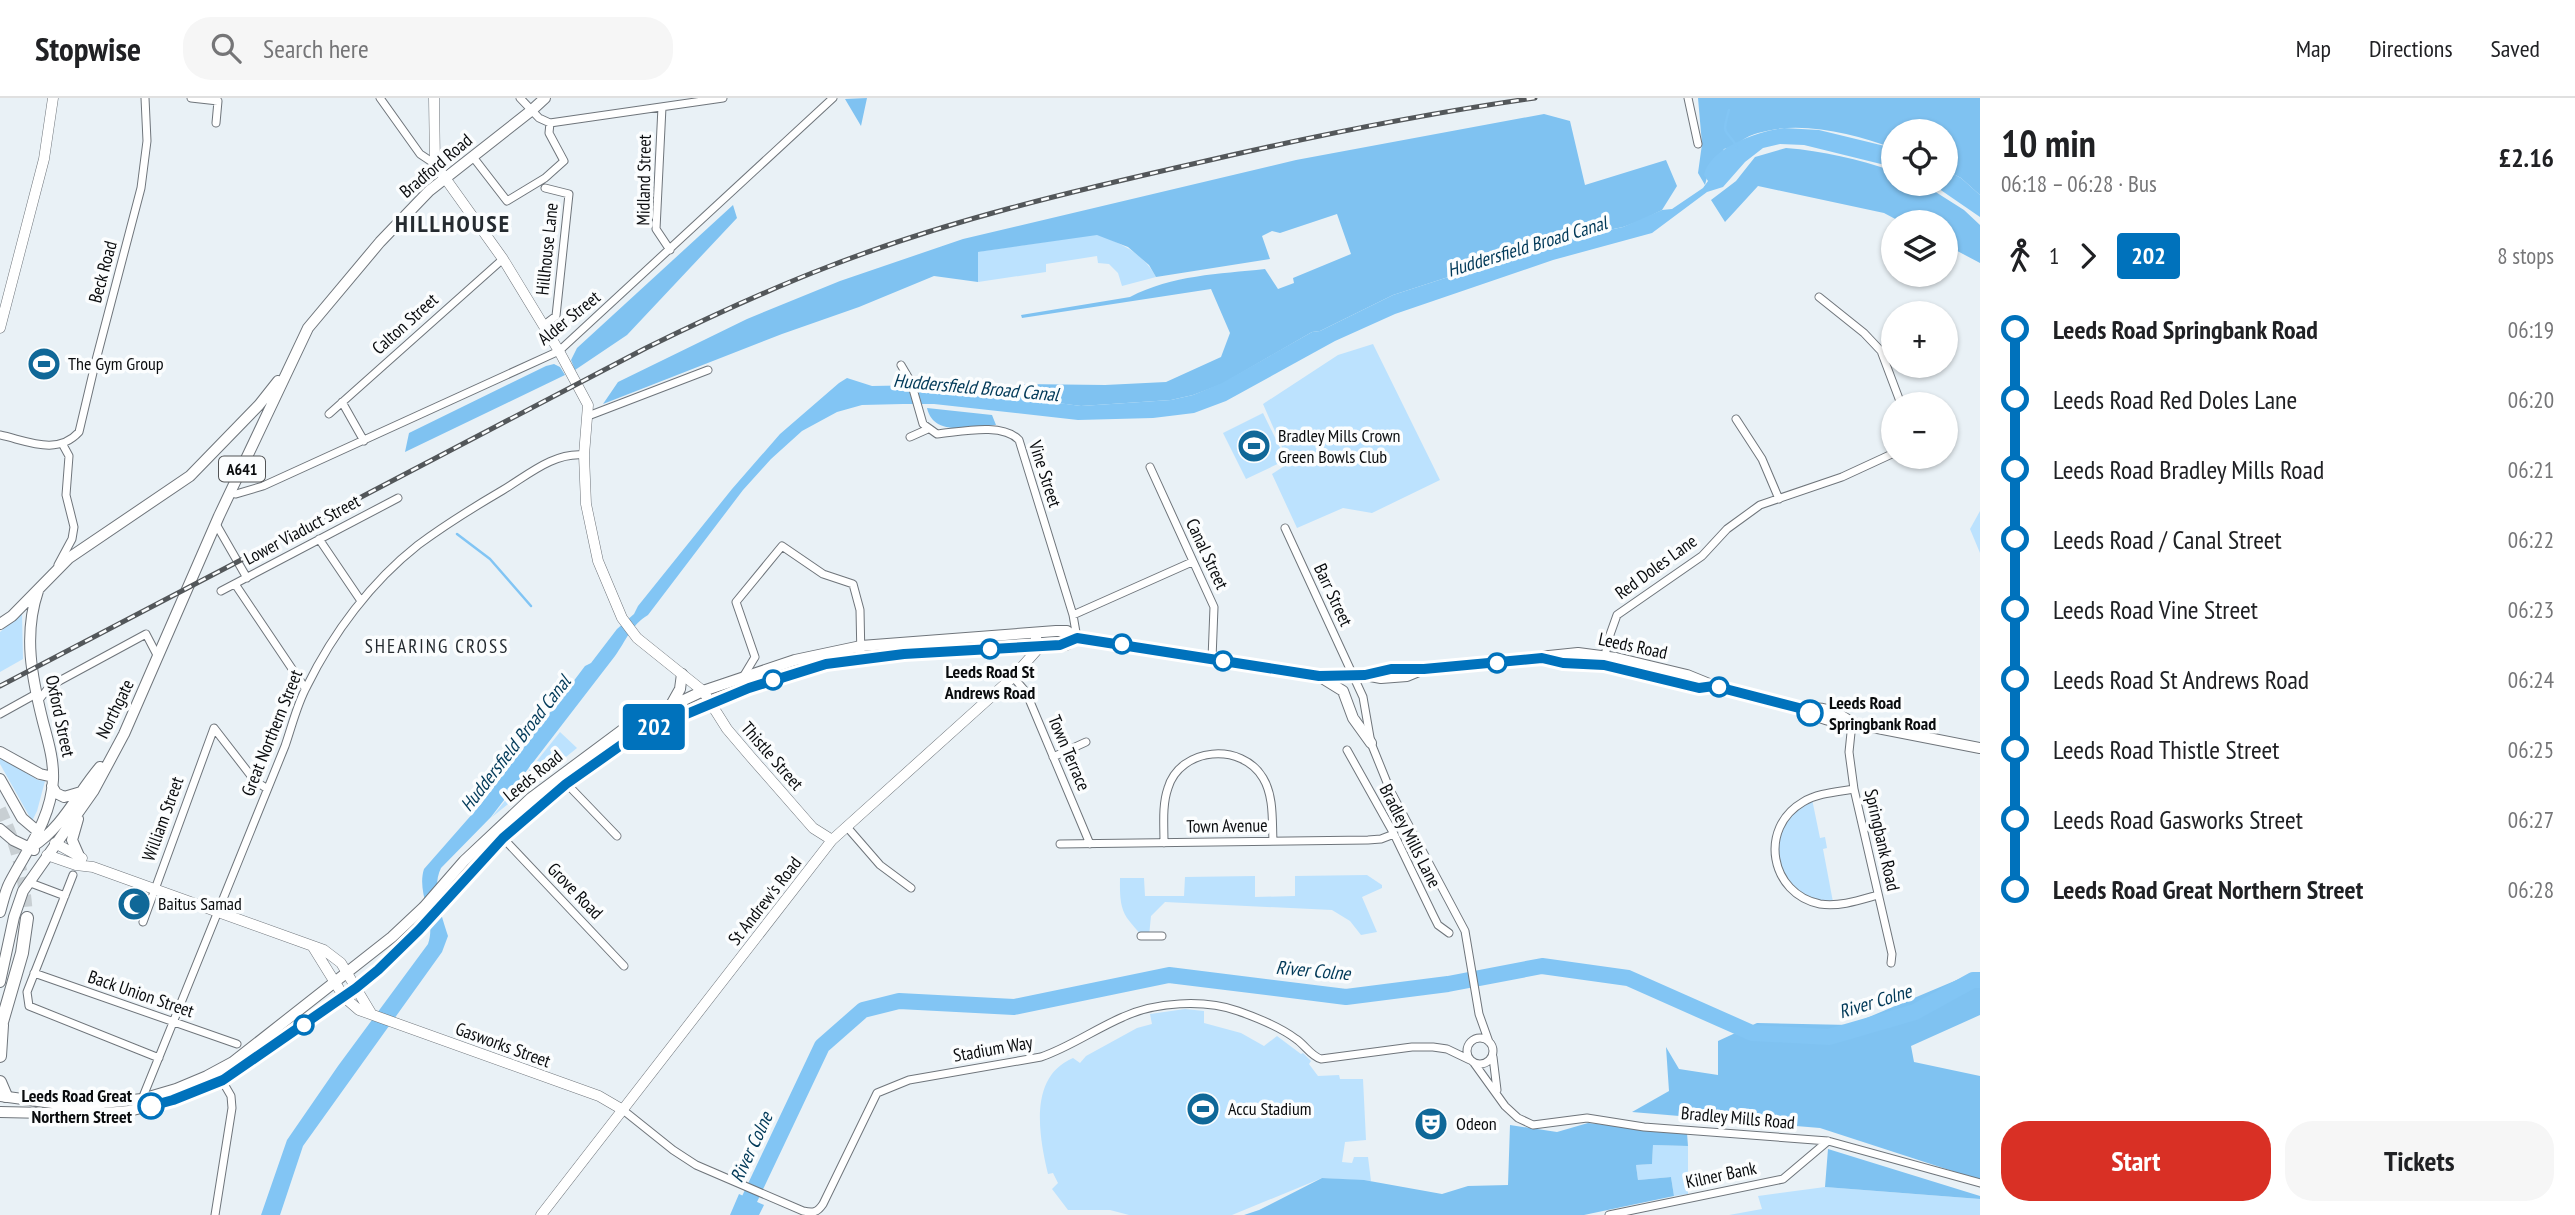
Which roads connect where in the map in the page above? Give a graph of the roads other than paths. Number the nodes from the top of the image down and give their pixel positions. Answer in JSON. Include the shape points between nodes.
{"nodes":[{"id":1,"x":53,"y":98,"type":"edge"},
{"id":2,"x":145,"y":98,"type":"edge"},
{"id":3,"x":191,"y":98,"type":"edge"},
{"id":4,"x":380,"y":98,"type":"edge"},
{"id":5,"x":435,"y":98,"type":"edge"},
{"id":6,"x":520,"y":98,"type":"edge"},
{"id":7,"x":545,"y":98,"type":"edge"},
{"id":8,"x":723,"y":98,"type":"edge"},
{"id":9,"x":833,"y":98,"type":"edge"},
{"id":10,"x":1688,"y":98,"type":"edge"},
{"id":11,"x":679,"y":101,"type":"edge"},
{"id":12,"x":662,"y":107,"type":"junction"},
{"id":13,"x":532,"y":110,"type":"junction"},
{"id":14,"x":216,"y":123,"type":"dead end"},
{"id":15,"x":550,"y":123,"type":"junction"},
{"id":16,"x":1698,"y":144,"type":"dead end"},
{"id":17,"x":473,"y":157,"type":"junction"},
{"id":18,"x":435,"y":164,"type":"junction"},
{"id":19,"x":447,"y":178,"type":"junction"},
{"id":20,"x":545,"y":188,"type":"dead end"},
{"id":21,"x":670,"y":250,"type":"junction"},
{"id":22,"x":503,"y":258,"type":"junction"},
{"id":23,"x":1819,"y":297,"type":"dead end"},
{"id":24,"x":544,"y":325,"type":"junction"},
{"id":25,"x":0,"y":328,"type":"edge"},
{"id":26,"x":559,"y":351,"type":"junction"},
{"id":27,"x":901,"y":365,"type":"dead end"},
{"id":28,"x":708,"y":370,"type":"dead end"},
{"id":29,"x":286,"y":371,"type":"junction"},
{"id":30,"x":1897,"y":392,"type":"edge"},
{"id":31,"x":342,"y":402,"type":"junction"},
{"id":32,"x":329,"y":414,"type":"dead end"},
{"id":33,"x":588,"y":416,"type":"junction"},
{"id":34,"x":1736,"y":419,"type":"dead end"},
{"id":35,"x":928,"y":429,"type":"junction"},
{"id":36,"x":0,"y":435,"type":"edge"},
{"id":37,"x":910,"y":437,"type":"dead end"},
{"id":38,"x":364,"y":441,"type":"junction"},
{"id":39,"x":63,"y":445,"type":"junction"},
{"id":40,"x":584,"y":455,"type":"junction"},
{"id":41,"x":1881,"y":459,"type":"edge"},
{"id":42,"x":1150,"y":467,"type":"dead end"},
{"id":43,"x":231,"y":492,"type":"junction"},
{"id":44,"x":398,"y":498,"type":"dead end"},
{"id":45,"x":1779,"y":499,"type":"junction"},
{"id":46,"x":216,"y":524,"type":"junction"},
{"id":47,"x":1285,"y":527,"type":"dead end"},
{"id":48,"x":319,"y":539,"type":"junction"},
{"id":49,"x":1192,"y":562,"type":"junction"},
{"id":50,"x":197,"y":568,"type":"joint"},
{"id":51,"x":54,"y":571,"type":"junction"},
{"id":52,"x":247,"y":578,"type":"junction"},
{"id":53,"x":235,"y":584,"type":"junction"},
{"id":54,"x":39,"y":588,"type":"junction"},
{"id":55,"x":221,"y":591,"type":"dead end"},
{"id":56,"x":361,"y":601,"type":"junction"},
{"id":57,"x":1073,"y":615,"type":"junction"},
{"id":58,"x":0,"y":624,"type":"edge"},
{"id":59,"x":1035,"y":633,"type":"junction"},
{"id":60,"x":1077,"y":638,"type":"junction"},
{"id":61,"x":861,"y":646,"type":"junction"},
{"id":62,"x":1037,"y":646,"type":"junction"},
{"id":63,"x":158,"y":657,"type":"junction"},
{"id":64,"x":755,"y":657,"type":"junction"},
{"id":65,"x":861,"y":659,"type":"junction"},
{"id":66,"x":1212,"y":659,"type":"junction"},
{"id":67,"x":1605,"y":661,"type":"junction"},
{"id":68,"x":772,"y":668,"type":"junction"},
{"id":69,"x":682,"y":674,"type":"junction"},
{"id":70,"x":1319,"y":676,"type":"junction"},
{"id":71,"x":1352,"y":676,"type":"junction"},
{"id":72,"x":1013,"y":677,"type":"junction"},
{"id":73,"x":742,"y":678,"type":"junction"},
{"id":74,"x":306,"y":688,"type":"junction"},
{"id":75,"x":703,"y":691,"type":"junction"},
{"id":76,"x":37,"y":697,"type":"junction"},
{"id":77,"x":712,"y":703,"type":"junction"},
{"id":78,"x":671,"y":705,"type":"junction"},
{"id":79,"x":0,"y":714,"type":"edge"},
{"id":80,"x":1852,"y":723,"type":"junction"},
{"id":81,"x":1086,"y":742,"type":"dead end"},
{"id":82,"x":1371,"y":743,"type":"junction"},
{"id":83,"x":1980,"y":748,"type":"edge"},
{"id":84,"x":115,"y":750,"type":"junction"},
{"id":85,"x":1347,"y":750,"type":"dead end"},
{"id":86,"x":0,"y":751,"type":"edge"},
{"id":87,"x":1053,"y":757,"type":"junction"},
{"id":88,"x":0,"y":779,"type":"edge"},
{"id":89,"x":563,"y":780,"type":"junction"},
{"id":90,"x":53,"y":781,"type":"junction"},
{"id":91,"x":267,"y":788,"type":"junction"},
{"id":92,"x":1854,"y":789,"type":"junction"},
{"id":93,"x":81,"y":792,"type":"junction"},
{"id":94,"x":82,"y":806,"type":"junction"},
{"id":95,"x":847,"y":827,"type":"junction"},
{"id":96,"x":813,"y":828,"type":"junction"},
{"id":97,"x":0,"y":829,"type":"edge"},
{"id":98,"x":1394,"y":835,"type":"junction"},
{"id":99,"x":617,"y":836,"type":"dead end"},
{"id":100,"x":46,"y":837,"type":"junction"},
{"id":101,"x":503,"y":838,"type":"junction"},
{"id":102,"x":832,"y":841,"type":"junction"},
{"id":103,"x":1273,"y":842,"type":"junction"},
{"id":104,"x":1164,"y":843,"type":"junction"},
{"id":105,"x":1059,"y":844,"type":"dead end"},
{"id":106,"x":1090,"y":844,"type":"junction"},
{"id":107,"x":29,"y":848,"type":"junction"},
{"id":108,"x":47,"y":855,"type":"junction"},
{"id":109,"x":79,"y":856,"type":"junction"},
{"id":110,"x":818,"y":859,"type":"junction"},
{"id":111,"x":93,"y":867,"type":"junction"},
{"id":112,"x":73,"y":875,"type":"dead end"},
{"id":113,"x":28,"y":882,"type":"junction"},
{"id":114,"x":911,"y":888,"type":"dead end"},
{"id":115,"x":154,"y":890,"type":"junction"},
{"id":116,"x":1878,"y":895,"type":"junction"},
{"id":117,"x":65,"y":896,"type":"junction"},
{"id":118,"x":0,"y":912,"type":"edge"},
{"id":119,"x":217,"y":912,"type":"junction"},
{"id":120,"x":27,"y":918,"type":"tunnel mouth"},
{"id":121,"x":143,"y":922,"type":"dead end"},
{"id":122,"x":1449,"y":933,"type":"dead end"},
{"id":123,"x":1141,"y":936,"type":"dead end"},
{"id":124,"x":1162,"y":936,"type":"dead end"},
{"id":125,"x":313,"y":947,"type":"junction"},
{"id":126,"x":1891,"y":962,"type":"dead end"},
{"id":127,"x":624,"y":966,"type":"dead end"},
{"id":128,"x":347,"y":972,"type":"junction"},
{"id":129,"x":34,"y":973,"type":"junction"},
{"id":130,"x":0,"y":982,"type":"edge"},
{"id":131,"x":335,"y":982,"type":"junction"},
{"id":132,"x":356,"y":988,"type":"junction"},
{"id":133,"x":344,"y":997,"type":"junction"},
{"id":134,"x":371,"y":1013,"type":"junction"},
{"id":135,"x":1479,"y":1014,"type":"junction"},
{"id":136,"x":173,"y":1022,"type":"junction"},
{"id":137,"x":1,"y":1027,"type":"edge"},
{"id":138,"x":1470,"y":1041,"type":"junction"},
{"id":139,"x":1489,"y":1042,"type":"junction"},
{"id":140,"x":237,"y":1044,"type":"dead end"},
{"id":141,"x":1447,"y":1049,"type":"junction"},
{"id":142,"x":1493,"y":1053,"type":"junction"},
{"id":143,"x":0,"y":1056,"type":"edge"},
{"id":144,"x":159,"y":1058,"type":"junction"},
{"id":145,"x":1472,"y":1061,"type":"junction"},
{"id":146,"x":219,"y":1075,"type":"junction"},
{"id":147,"x":0,"y":1082,"type":"edge"},
{"id":148,"x":3,"y":1096,"type":"edge"},
{"id":149,"x":1499,"y":1097,"type":"junction"},
{"id":150,"x":142,"y":1099,"type":"junction"},
{"id":151,"x":623,"y":1110,"type":"junction"},
{"id":152,"x":0,"y":1112,"type":"edge"},
{"id":153,"x":1828,"y":1141,"type":"junction"},
{"id":154,"x":1980,"y":1184,"type":"edge"},
{"id":155,"x":215,"y":1215,"type":"edge"},
{"id":156,"x":541,"y":1215,"type":"edge"},
{"id":157,"x":1609,"y":1215,"type":"edge"}],
"edges":[{"from":1,"to":25,"type":"street","via":[[44,159]]},
{"from":2,"to":39,"type":"street","name":"Beck Road","via":[[147,141],[141,188],[79,432]]},
{"from":3,"to":14,"type":"street","via":[[218,101]]},
{"from":4,"to":18,"type":"street","via":[[420,153]]},
{"from":5,"to":18,"type":"street"},
{"from":6,"to":13,"type":"street"},
{"from":7,"to":13,"type":"main road","name":"Bradford Road","number":"A641"},
{"from":8,"to":11,"type":"street"},
{"from":9,"to":21,"type":"street","name":"Alder Street"},
{"from":10,"to":16,"type":"street"},
{"from":11,"to":12,"type":"street"},
{"from":12,"to":15,"type":"street"},
{"from":12,"to":21,"type":"street","name":"Midland Street","via":[[656,229]]},
{"from":13,"to":15,"type":"street"},
{"from":13,"to":17,"type":"main road","name":"Bradford Road","number":"A641"},
{"from":15,"to":17,"type":"street","via":[[549,133],[564,161],[507,201]]},
{"from":17,"to":19,"type":"main road","name":"Bradford Road","number":"A641"},
{"from":18,"to":19,"type":"street"},
{"from":19,"to":22,"type":"street"},
{"from":19,"to":29,"type":"main road","name":"Bradford Road","number":"A641","via":[[412,207],[326,305]]},
{"from":20,"to":24,"type":"street","name":"Hillhouse Lane","via":[[569,194],[556,316]]},
{"from":21,"to":26,"type":"street","name":"Alder Street"},
{"from":22,"to":24,"type":"street"},
{"from":22,"to":31,"type":"street","name":"Calton Street"},
{"from":23,"to":30,"type":"street","via":[[1881,351]]},
{"from":24,"to":26,"type":"street"},
{"from":26,"to":33,"type":"street","via":[[588,405]]},
{"from":26,"to":38,"type":"street","name":"Alder Street"},
{"from":27,"to":35,"type":"street","via":[[922,424]]},
{"from":28,"to":33,"type":"street"},
{"from":29,"to":43,"type":"main road","name":"Bradford Road","number":"A641"},
{"from":29,"to":51,"type":"main road","name":"Bradford Road","number":"A641","via":[[190,476]]},
{"from":31,"to":32,"type":"street","name":"Calton Street"},
{"from":31,"to":38,"type":"street"},
{"from":33,"to":40,"type":"street"},
{"from":34,"to":45,"type":"street","via":[[1762,459]]},
{"from":35,"to":37,"type":"street"},
{"from":35,"to":57,"type":"street","name":"Vine Street","via":[[937,434],[1001,429],[1019,440]]},
{"from":36,"to":39,"type":"street"},
{"from":38,"to":43,"type":"street","name":"Alder Street","via":[[263,486]]},
{"from":39,"to":51,"type":"street","via":[[69,456],[66,495],[74,527]]},
{"from":40,"to":56,"type":"street","name":"Great Northern Street","via":[[556,458],[472,509],[417,546]]},
{"from":40,"to":69,"type":"street","via":[[586,504],[598,561],[622,618],[638,638]]},
{"from":41,"to":45,"type":"street","name":"Red Doles Lane"},
{"from":42,"to":49,"type":"street","name":"Canal Street"},
{"from":43,"to":46,"type":"main road","name":"Bradford Road","number":"A641"},
{"from":44,"to":48,"type":"street","name":"Lower Viaduct Street"},
{"from":45,"to":67,"type":"street","name":"Red Doles Lane","via":[[1752,510],[1702,556],[1617,615]]},
{"from":46,"to":50,"type":"main road","name":"Bradford Road","number":"A641"},
{"from":46,"to":52,"type":"street"},
{"from":47,"to":71,"type":"street","name":"Barr Street"},
{"from":48,"to":52,"type":"street","name":"Lower Viaduct Street"},
{"from":48,"to":56,"type":"street"},
{"from":49,"to":57,"type":"street"},
{"from":49,"to":66,"type":"street","name":"Canal Street","via":[[1214,607]]},
{"from":50,"to":63,"type":"main road","name":"Northgate","number":"A641"},
{"from":51,"to":54,"type":"main road","name":"Bradford Road","number":"A641"},
{"from":52,"to":53,"type":"street","name":"Lower Viaduct Street"},
{"from":53,"to":55,"type":"street","name":"Lower Viaduct Street"},
{"from":53,"to":74,"type":"street"},
{"from":54,"to":58,"type":"main road","number":"A641"},
{"from":54,"to":76,"type":"main road","name":"Oxford Street","via":[[29,632]]},
{"from":56,"to":74,"type":"street","name":"Great Northern Street"},
{"from":57,"to":60,"type":"street","name":"Vine Street"},
{"from":59,"to":60,"type":"main road","name":"Leeds Road","via":[[1067,631]]},
{"from":59,"to":61,"type":"main road","name":"Leeds Road"},
{"from":59,"to":62,"type":"street"},
{"from":60,"to":62,"type":"main road","name":"Leeds Road","via":[[1066,645]]},
{"from":60,"to":66,"type":"main road","name":"Leeds Road"},
{"from":61,"to":64,"type":"street","via":[[858,594],[853,584],[823,574],[782,546],[736,602]]},
{"from":61,"to":65,"type":"street"},
{"from":61,"to":68,"type":"main road","name":"Leeds Road"},
{"from":62,"to":65,"type":"main road","name":"Leeds Road"},
{"from":62,"to":72,"type":"street","name":"St Andrew's Road"},
{"from":63,"to":76,"type":"street","via":[[146,634]]},
{"from":63,"to":84,"type":"main road","name":"Northgate","number":"A641"},
{"from":64,"to":68,"type":"street"},
{"from":64,"to":73,"type":"street"},
{"from":65,"to":77,"type":"main road","name":"Leeds Road","via":[[826,664]]},
{"from":66,"to":70,"type":"main road","name":"Leeds Road"},
{"from":67,"to":71,"type":"main road","name":"Leeds Road","via":[[1571,653]]},
{"from":67,"to":80,"type":"main road","name":"Leeds Road","via":[[1687,676],[1803,709],[1823,708]]},
{"from":68,"to":73,"type":"main road","name":"Leeds Road"},
{"from":69,"to":75,"type":"street"},
{"from":69,"to":78,"type":"main road"},
{"from":70,"to":71,"type":"main road","name":"Leeds Road"},
{"from":70,"to":82,"type":"main road","via":[[1343,691],[1353,718]]},
{"from":71,"to":82,"type":"street","via":[[1363,698]]},
{"from":72,"to":87,"type":"street","name":"Town Terrace","via":[[1026,692]]},
{"from":72,"to":95,"type":"street","name":"St Andrew's Road"},
{"from":73,"to":75,"type":"main road","name":"Leeds Road"},
{"from":74,"to":91,"type":"street","name":"Great Northern Street"},
{"from":75,"to":77,"type":"street"},
{"from":75,"to":78,"type":"main road","name":"Leeds Road"},
{"from":76,"to":79,"type":"street"},
{"from":76,"to":90,"type":"main road","name":"Oxford Street"},
{"from":77,"to":89,"type":"main road","name":"Leeds Road","via":[[634,736]]},
{"from":77,"to":96,"type":"street","name":"Thistle Street","via":[[727,729]]},
{"from":78,"to":89,"type":"main road","name":"Leeds Road","via":[[625,728]]},
{"from":80,"to":83,"type":"main road","name":"Leeds Road"},
{"from":80,"to":92,"type":"street","name":"Springbank Road","via":[[1849,752]]},
{"from":81,"to":87,"type":"street"},
{"from":82,"to":135,"type":"street","via":[[1390,790],[1465,931]]},
{"from":84,"to":93,"type":"main road","number":"A641"},
{"from":84,"to":94,"type":"main road","name":"Northgate","number":"A641"},
{"from":85,"to":98,"type":"street","name":"Bradley Mills Lane"},
{"from":86,"to":90,"type":"main road"},
{"from":87,"to":106,"type":"street","name":"Town Terrace"},
{"from":88,"to":100,"type":"main road","via":[[22,818]]},
{"from":89,"to":99,"type":"street"},
{"from":89,"to":101,"type":"main road","name":"Leeds Road"},
{"from":89,"to":128,"type":"main road","name":"Leeds Road","via":[[502,824],[424,907]]},
{"from":90,"to":93,"type":"main road","via":[[56,793],[65,797]]},
{"from":90,"to":100,"type":"main road","name":"Oxford Street","number":"A641"},
{"from":91,"to":115,"type":"street","name":"William Street","via":[[255,781],[214,728]]},
{"from":91,"to":119,"type":"street","name":"Great Northern Street"},
{"from":92,"to":116,"type":"street","name":"Springbank Road"},
{"from":92,"to":116,"type":"street","via":[[1813,797],[1794,808],[1777,834],[1775,858],[1789,886],[1812,902],[1836,904]]},
{"from":93,"to":100,"type":"main road","number":"A641"},
{"from":94,"to":100,"type":"main road","name":"Northgate","number":"A641"},
{"from":94,"to":109,"type":"main road","via":[[72,836]]},
{"from":95,"to":102,"type":"street","name":"St Andrew's Road"},
{"from":95,"to":114,"type":"street","via":[[880,865]]},
{"from":96,"to":102,"type":"street","name":"Thistle Street"},
{"from":96,"to":110,"type":"street","via":[[821,847]]},
{"from":97,"to":107,"type":"main road"},
{"from":98,"to":103,"type":"street","name":"Town Avenue"},
{"from":98,"to":122,"type":"street","name":"Bradley Mills Lane","via":[[1438,925]]},
{"from":100,"to":107,"type":"main road","number":"A641"},
{"from":100,"to":108,"type":"main road","name":"Northgate","number":"A641"},
{"from":100,"to":109,"type":"street"},
{"from":101,"to":127,"type":"street","name":"Grove Road"},
{"from":101,"to":132,"type":"main road","name":"Leeds Road","via":[[429,919]]},
{"from":102,"to":110,"type":"street","name":"St Andrew's Road"},
{"from":103,"to":104,"type":"street","name":"Town Avenue"},
{"from":103,"to":104,"type":"street","via":[[1271,797],[1264,778],[1251,763],[1231,754],[1212,754],[1194,758],[1179,769],[1168,787]]},
{"from":104,"to":106,"type":"street","name":"Town Avenue"},
{"from":105,"to":106,"type":"street","name":"Town Avenue"},
{"from":107,"to":108,"type":"main road"},
{"from":107,"to":118,"type":"main road"},
{"from":108,"to":111,"type":"street"},
{"from":108,"to":113,"type":"main road","name":"Northgate"},
{"from":109,"to":111,"type":"street"},
{"from":110,"to":151,"type":"street","name":"St Andrew's Road"},
{"from":111,"to":115,"type":"street"},
{"from":112,"to":117,"type":"street"},
{"from":113,"to":117,"type":"street"},
{"from":113,"to":130,"type":"main road","name":"Northgate","via":[[14,917]]},
{"from":115,"to":119,"type":"street"},
{"from":115,"to":121,"type":"street","name":"William Street"},
{"from":116,"to":126,"type":"street","name":"Springbank Road"},
{"from":117,"to":129,"type":"street"},
{"from":119,"to":125,"type":"street"},
{"from":119,"to":136,"type":"street","name":"Great Northern Street"},
{"from":120,"to":137,"type":"highway"},
{"from":123,"to":124,"type":"street"},
{"from":125,"to":128,"type":"street","via":[[335,957]]},
{"from":125,"to":131,"type":"street"},
{"from":128,"to":131,"type":"main road","name":"Leeds Road"},
{"from":128,"to":132,"type":"street"},
{"from":129,"to":136,"type":"street","name":"Back Union Street"},
{"from":129,"to":144,"type":"street","via":[[26,992],[29,1006]]},
{"from":131,"to":133,"type":"street"},
{"from":131,"to":146,"type":"main road","name":"Leeds Road"},
{"from":132,"to":133,"type":"main road","name":"Leeds Road"},
{"from":132,"to":134,"type":"street"},
{"from":133,"to":134,"type":"street","name":"Gasworks Street","via":[[359,1010]]},
{"from":133,"to":146,"type":"main road","name":"Leeds Road"},
{"from":134,"to":151,"type":"street","name":"Gasworks Street","via":[[599,1096]]},
{"from":135,"to":138,"type":"street"},
{"from":135,"to":139,"type":"street"},
{"from":136,"to":140,"type":"street","name":"Back Union Street"},
{"from":136,"to":144,"type":"street","name":"Great Northern Street"},
{"from":137,"to":143,"type":"highway"},
{"from":138,"to":139,"type":"street","via":[[1479,1037]]},
{"from":138,"to":141,"type":"street","name":"Stadium Way"},
{"from":138,"to":145,"type":"street","via":[[1467,1054]]},
{"from":139,"to":142,"type":"street"},
{"from":141,"to":145,"type":"street","name":"Stadium Way"},
{"from":141,"to":151,"type":"street","name":"Stadium Way","via":[[1412,1047],[1321,1059],[1291,1035],[1237,1010],[1180,1005],[1142,1010],[1059,1051],[909,1080],[877,1093],[819,1210],[813,1213],[696,1165]]},
{"from":142,"to":145,"type":"street","via":[[1486,1062]]},
{"from":142,"to":149,"type":"street"},
{"from":144,"to":150,"type":"street","name":"Great Northern Street"},
{"from":145,"to":149,"type":"street","name":"Bradley Mills Road"},
{"from":146,"to":150,"type":"main road","name":"Leeds Road"},
{"from":146,"to":152,"type":"main road","name":"Leeds Road","via":[[173,1100],[130,1111]]},
{"from":146,"to":155,"type":"street","via":[[232,1108]]},
{"from":147,"to":148,"type":"highway"},
{"from":148,"to":150,"type":"main road","name":"Leeds Road","via":[[60,1104]]},
{"from":149,"to":153,"type":"street","name":"Bradley Mills Road","via":[[1518,1118],[1534,1125],[1587,1118],[1644,1127]]},
{"from":151,"to":156,"type":"street","name":"St Andrew's Road"},
{"from":153,"to":154,"type":"street","name":"Bradley Mills Road"},
{"from":153,"to":157,"type":"street","name":"Kilner Bank","via":[[1783,1179]]}]}
